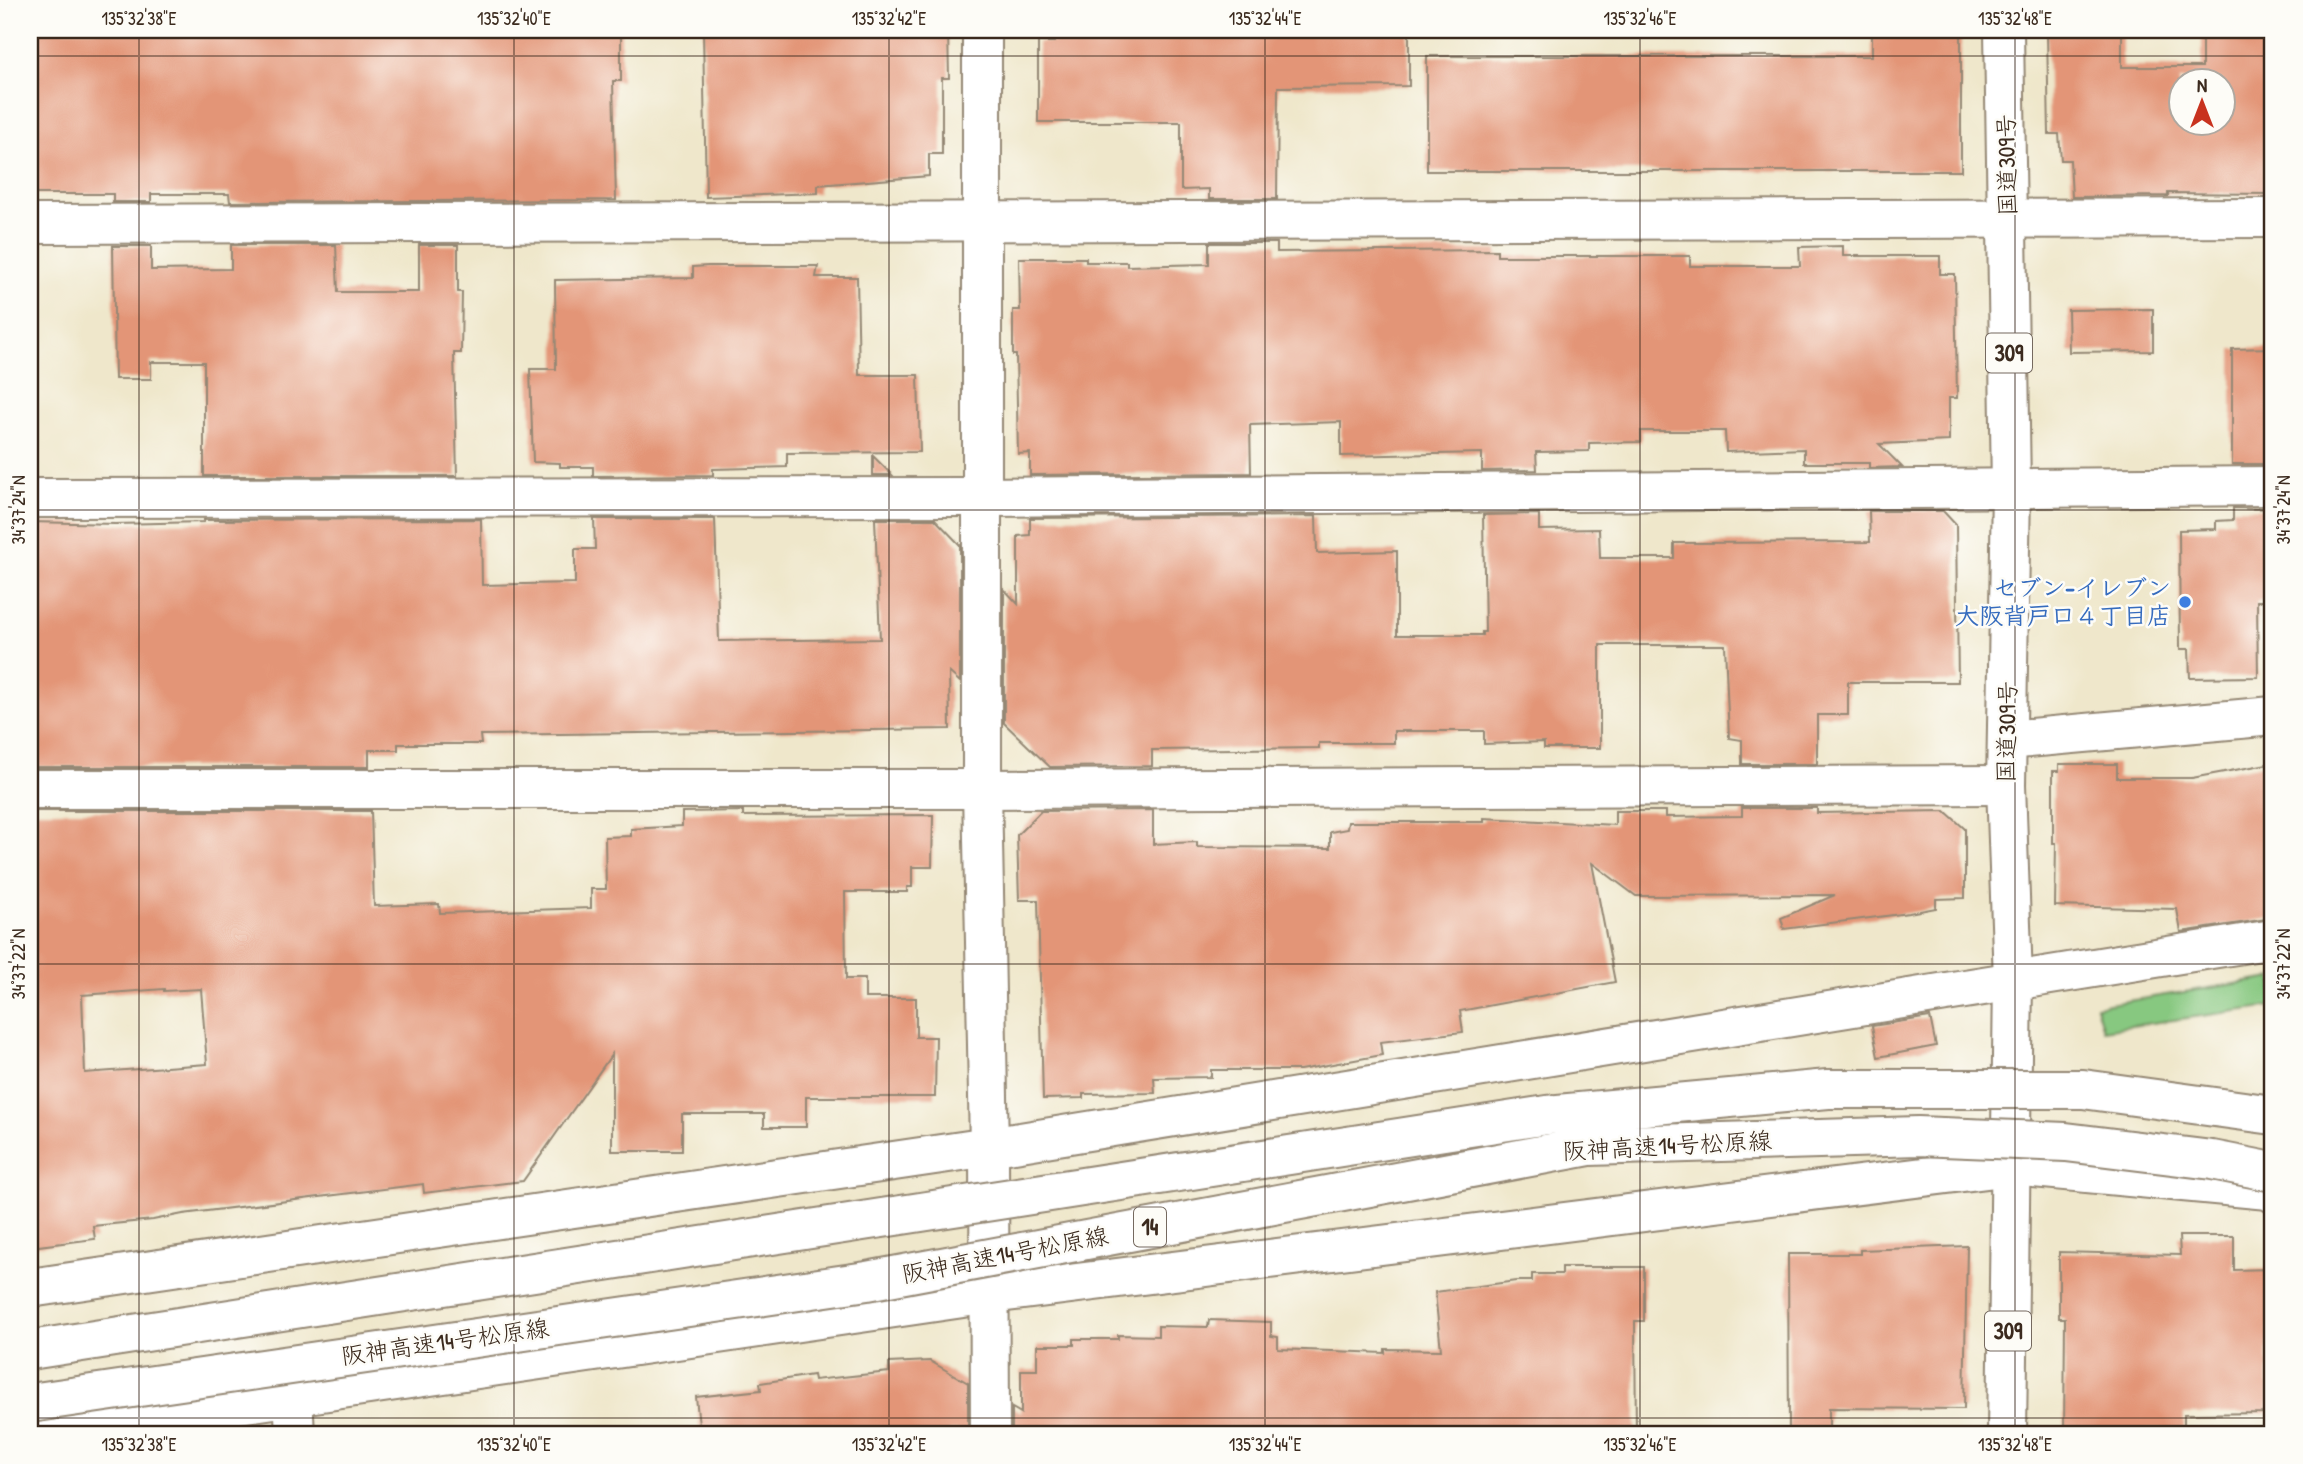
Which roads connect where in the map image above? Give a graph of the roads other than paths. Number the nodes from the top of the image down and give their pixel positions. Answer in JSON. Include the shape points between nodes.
{"nodes":[{"id":1,"x":982,"y":30,"type":"edge"},
{"id":2,"x":2004,"y":30,"type":"edge"},
{"id":3,"x":2008,"y":217,"type":"junction"},
{"id":4,"x":2273,"y":218,"type":"edge"},
{"id":5,"x":982,"y":223,"type":"junction"},
{"id":6,"x":30,"y":224,"type":"edge"},
{"id":7,"x":2273,"y":486,"type":"edge"},
{"id":8,"x":2011,"y":489,"type":"junction"},
{"id":9,"x":982,"y":497,"type":"junction"},
{"id":10,"x":30,"y":498,"type":"edge"},
{"id":11,"x":2273,"y":716,"type":"edge"},
{"id":12,"x":2007,"y":740,"type":"junction"},
{"id":13,"x":2006,"y":785,"type":"junction"},
{"id":14,"x":30,"y":789,"type":"edge"},
{"id":15,"x":982,"y":789,"type":"junction"},
{"id":16,"x":2273,"y":939,"type":"edge"},
{"id":17,"x":2013,"y":980,"type":"junction"},
{"id":18,"x":2273,"y":1115,"type":"edge"},
{"id":19,"x":989,"y":1147,"type":"junction"},
{"id":20,"x":2011,"y":1166,"type":"junction"},
{"id":21,"x":2273,"y":1172,"type":"edge"},
{"id":22,"x":2273,"y":1193,"type":"edge"},
{"id":23,"x":30,"y":1288,"type":"edge"},
{"id":24,"x":990,"y":1294,"type":"junction"},
{"id":25,"x":30,"y":1350,"type":"edge"},
{"id":26,"x":293,"y":1396,"type":"junction"},
{"id":27,"x":30,"y":1403,"type":"edge"},
{"id":28,"x":34,"y":1434,"type":"edge"},
{"id":29,"x":295,"y":1434,"type":"edge"},
{"id":30,"x":990,"y":1434,"type":"edge"},
{"id":31,"x":2007,"y":1434,"type":"edge"}],
"edges":[{"from":1,"to":5,"type":"main road"},
{"from":2,"to":3,"type":"main road","name":"国道309号","number":"309"},
{"from":3,"to":4,"type":"main road"},
{"from":3,"to":5,"type":"main road"},
{"from":3,"to":8,"type":"main road","name":"国道309号","number":"309"},
{"from":5,"to":6,"type":"main road"},
{"from":5,"to":9,"type":"main road"},
{"from":7,"to":8,"type":"main road"},
{"from":8,"to":9,"type":"main road"},
{"from":8,"to":12,"type":"main road","name":"国道309号","number":"309"},
{"from":9,"to":10,"type":"main road"},
{"from":9,"to":15,"type":"main road"},
{"from":11,"to":12,"type":"main road"},
{"from":12,"to":13,"type":"main road","name":"国道309号","number":"309"},
{"from":13,"to":15,"type":"main road"},
{"from":13,"to":17,"type":"main road","name":"国道309号","number":"309"},
{"from":14,"to":15,"type":"main road"},
{"from":15,"to":19,"type":"main road"},
{"from":16,"to":17,"type":"main road"},
{"from":17,"to":19,"type":"main road"},
{"from":17,"to":20,"type":"main road","name":"国道309号","number":"309"},
{"from":18,"to":25,"type":"main road","name":"阪神高速14号松原線","number":"14","bridge":true,"via":[[2083,1089],[1828,1089],[1547,1115]]},
{"from":19,"to":23,"type":"main road"},
{"from":19,"to":24,"type":"main road"},
{"from":20,"to":22,"type":"main road"},
{"from":20,"to":24,"type":"main road"},
{"from":20,"to":31,"type":"main road","name":"国道309号","number":"309"},
{"from":21,"to":27,"type":"main road","name":"阪神高速14号松原線","number":"14","bridge":true,"via":[[2066,1142],[1918,1136],[1589,1146],[867,1280]]},
{"from":24,"to":26,"type":"main road"},
{"from":24,"to":30,"type":"main road"},
{"from":26,"to":28,"type":"main road"},
{"from":26,"to":29,"type":"main road"}]}
